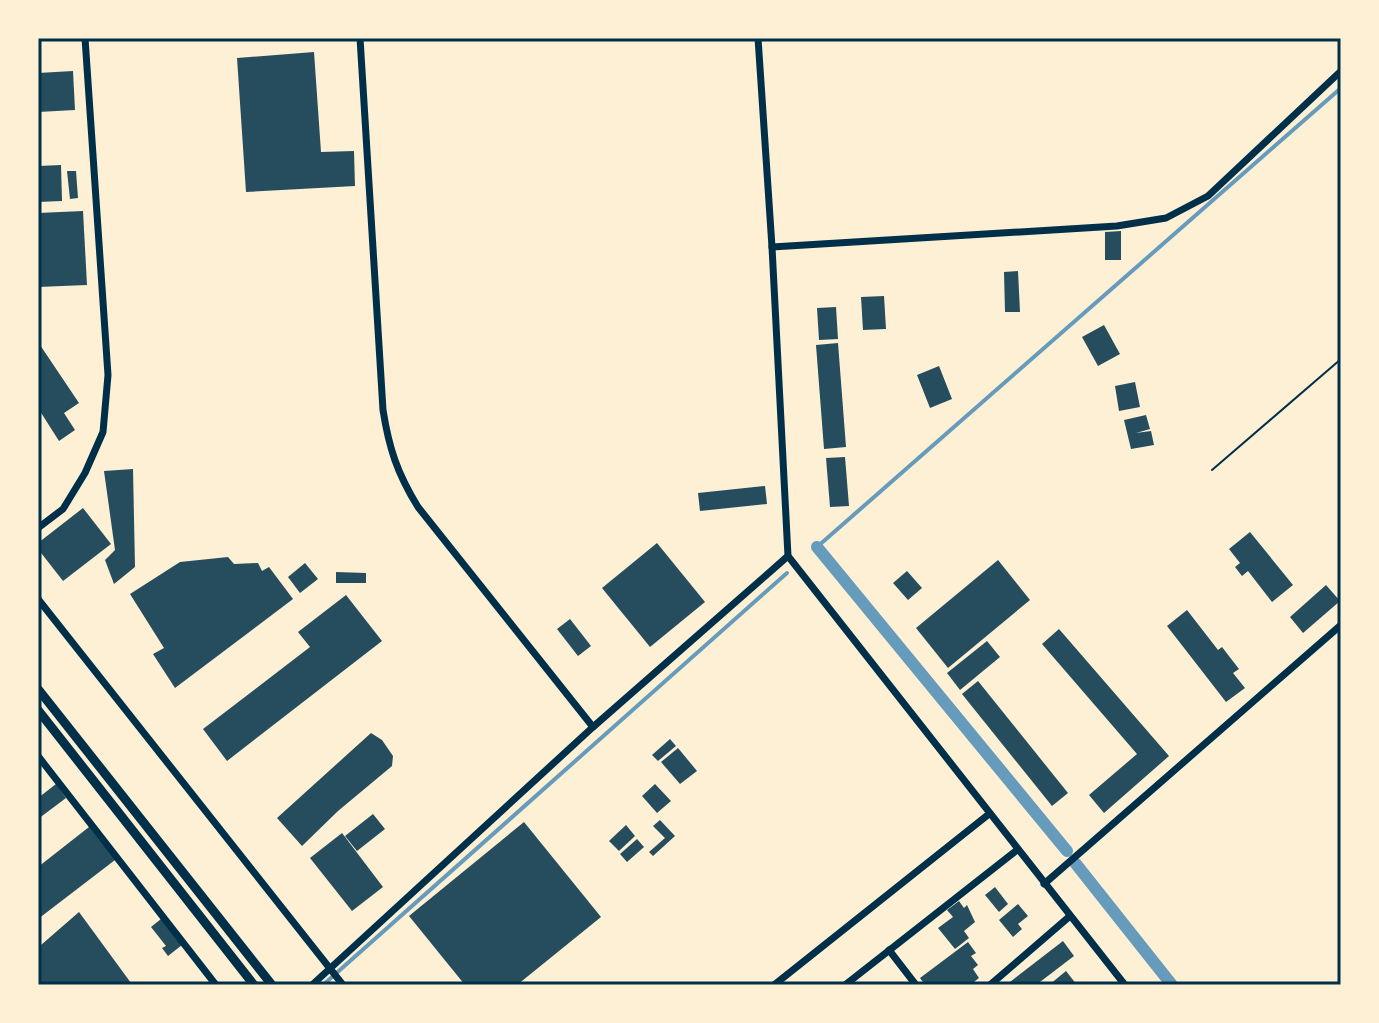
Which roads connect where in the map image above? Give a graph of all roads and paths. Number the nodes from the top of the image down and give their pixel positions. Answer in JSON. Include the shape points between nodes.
{"nodes":[{"id":1,"x":85,"y":38,"type":"edge"},
{"id":2,"x":360,"y":38,"type":"edge"},
{"id":3,"x":758,"y":38,"type":"edge"},
{"id":4,"x":1341,"y":71,"type":"edge"},
{"id":5,"x":772,"y":247,"type":"junction"},
{"id":6,"x":1341,"y":359,"type":"edge"},
{"id":7,"x":1212,"y":470,"type":"dead end"},
{"id":8,"x":38,"y":528,"type":"edge"},
{"id":9,"x":788,"y":556,"type":"junction"},
{"id":10,"x":38,"y":599,"type":"edge"},
{"id":11,"x":1341,"y":625,"type":"edge"},
{"id":12,"x":38,"y":689,"type":"edge"},
{"id":13,"x":38,"y":710,"type":"edge"},
{"id":14,"x":593,"y":727,"type":"junction"},
{"id":15,"x":38,"y":756,"type":"edge"},
{"id":16,"x":989,"y":814,"type":"junction"},
{"id":17,"x":1017,"y":850,"type":"junction"},
{"id":18,"x":1044,"y":884,"type":"junction"},
{"id":19,"x":1070,"y":916,"type":"junction"},
{"id":20,"x":889,"y":950,"type":"junction"},
{"id":21,"x":330,"y":968,"type":"junction"},
{"id":22,"x":1119,"y":983,"type":"edge"},
{"id":23,"x":216,"y":985,"type":"edge"},
{"id":24,"x":254,"y":985,"type":"edge"},
{"id":25,"x":272,"y":985,"type":"edge"},
{"id":26,"x":312,"y":985,"type":"edge"},
{"id":27,"x":343,"y":985,"type":"edge"},
{"id":28,"x":774,"y":985,"type":"edge"},
{"id":29,"x":845,"y":985,"type":"edge"},
{"id":30,"x":916,"y":985,"type":"edge"},
{"id":31,"x":990,"y":985,"type":"edge"}],
"edges":[{"from":1,"to":8,"type":"street","via":[[108,375],[103,432],[63,509]]},
{"from":2,"to":14,"type":"street","via":[[383,410],[390,449],[401,481],[418,507]]},
{"from":3,"to":5,"type":"street"},
{"from":4,"to":5,"type":"street","via":[[1208,196],[1166,218],[1117,226]]},
{"from":5,"to":9,"type":"street"},
{"from":6,"to":7,"type":"path"},
{"from":9,"to":14,"type":"street"},
{"from":9,"to":16,"type":"street"},
{"from":10,"to":21,"type":"street"},
{"from":11,"to":18,"type":"street"},
{"from":12,"to":25,"type":"main road"},
{"from":13,"to":24,"type":"main road"},
{"from":14,"to":21,"type":"street"},
{"from":15,"to":23,"type":"street"},
{"from":16,"to":17,"type":"street"},
{"from":16,"to":28,"type":"street"},
{"from":17,"to":18,"type":"street"},
{"from":17,"to":20,"type":"street"},
{"from":18,"to":19,"type":"street"},
{"from":19,"to":22,"type":"street"},
{"from":19,"to":31,"type":"street"},
{"from":20,"to":29,"type":"street"},
{"from":20,"to":30,"type":"street"},
{"from":21,"to":26,"type":"street"},
{"from":21,"to":27,"type":"street"}]}
